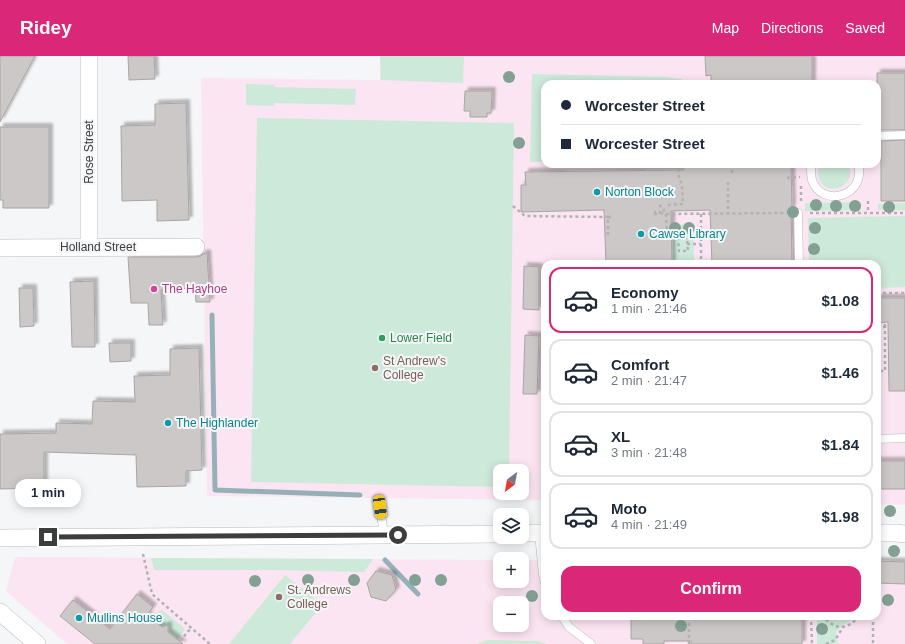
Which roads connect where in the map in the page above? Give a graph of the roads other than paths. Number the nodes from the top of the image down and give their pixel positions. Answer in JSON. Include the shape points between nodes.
{"nodes":[{"id":1,"x":89,"y":56,"type":"edge"},
{"id":2,"x":905,"y":135,"type":"edge"},
{"id":3,"x":881,"y":136,"type":"edge"},
{"id":4,"x":812,"y":168,"type":"edge"},
{"id":5,"x":859,"y":168,"type":"edge"},
{"id":6,"x":798,"y":213,"type":"road end"},
{"id":7,"x":90,"y":247,"type":"junction"},
{"id":8,"x":196,"y":247,"type":"dead end"},
{"id":9,"x":0,"y":248,"type":"edge"},
{"id":10,"x":799,"y":260,"type":"edge"},
{"id":11,"x":905,"y":438,"type":"edge"},
{"id":12,"x":881,"y":439,"type":"edge"},
{"id":13,"x":380,"y":507,"type":"dead end"},
{"id":14,"x":541,"y":533,"type":"edge"},
{"id":15,"x":881,"y":533,"type":"edge"},
{"id":16,"x":902,"y":533,"type":"edge"},
{"id":17,"x":493,"y":534,"type":"edge"},
{"id":18,"x":529,"y":534,"type":"edge"},
{"id":19,"x":384,"y":536,"type":"junction"},
{"id":20,"x":0,"y":538,"type":"edge"},
{"id":21,"x":0,"y":612,"type":"edge"},
{"id":22,"x":565,"y":620,"type":"edge"},
{"id":23,"x":38,"y":644,"type":"edge"},
{"id":24,"x":591,"y":644,"type":"edge"}],
"edges":[{"from":1,"to":7,"type":"street","name":"Rose Street"},
{"from":2,"to":3,"type":"lane"},
{"from":4,"to":5,"type":"lane","via":[[813,182],[818,189],[822,193],[834,196],[845,194],[856,185]]},
{"from":6,"to":10,"type":"lane"},
{"from":7,"to":8,"type":"street","name":"Holland Street"},
{"from":7,"to":9,"type":"street","name":"Holland Street"},
{"from":11,"to":12,"type":"lane"},
{"from":13,"to":19,"type":"lane"},
{"from":14,"to":18,"type":"street"},
{"from":15,"to":16,"type":"street"},
{"from":17,"to":19,"type":"street"},
{"from":19,"to":20,"type":"street"},
{"from":21,"to":23,"type":"street"},
{"from":22,"to":24,"type":"lane","via":[[569,627]]}]}
